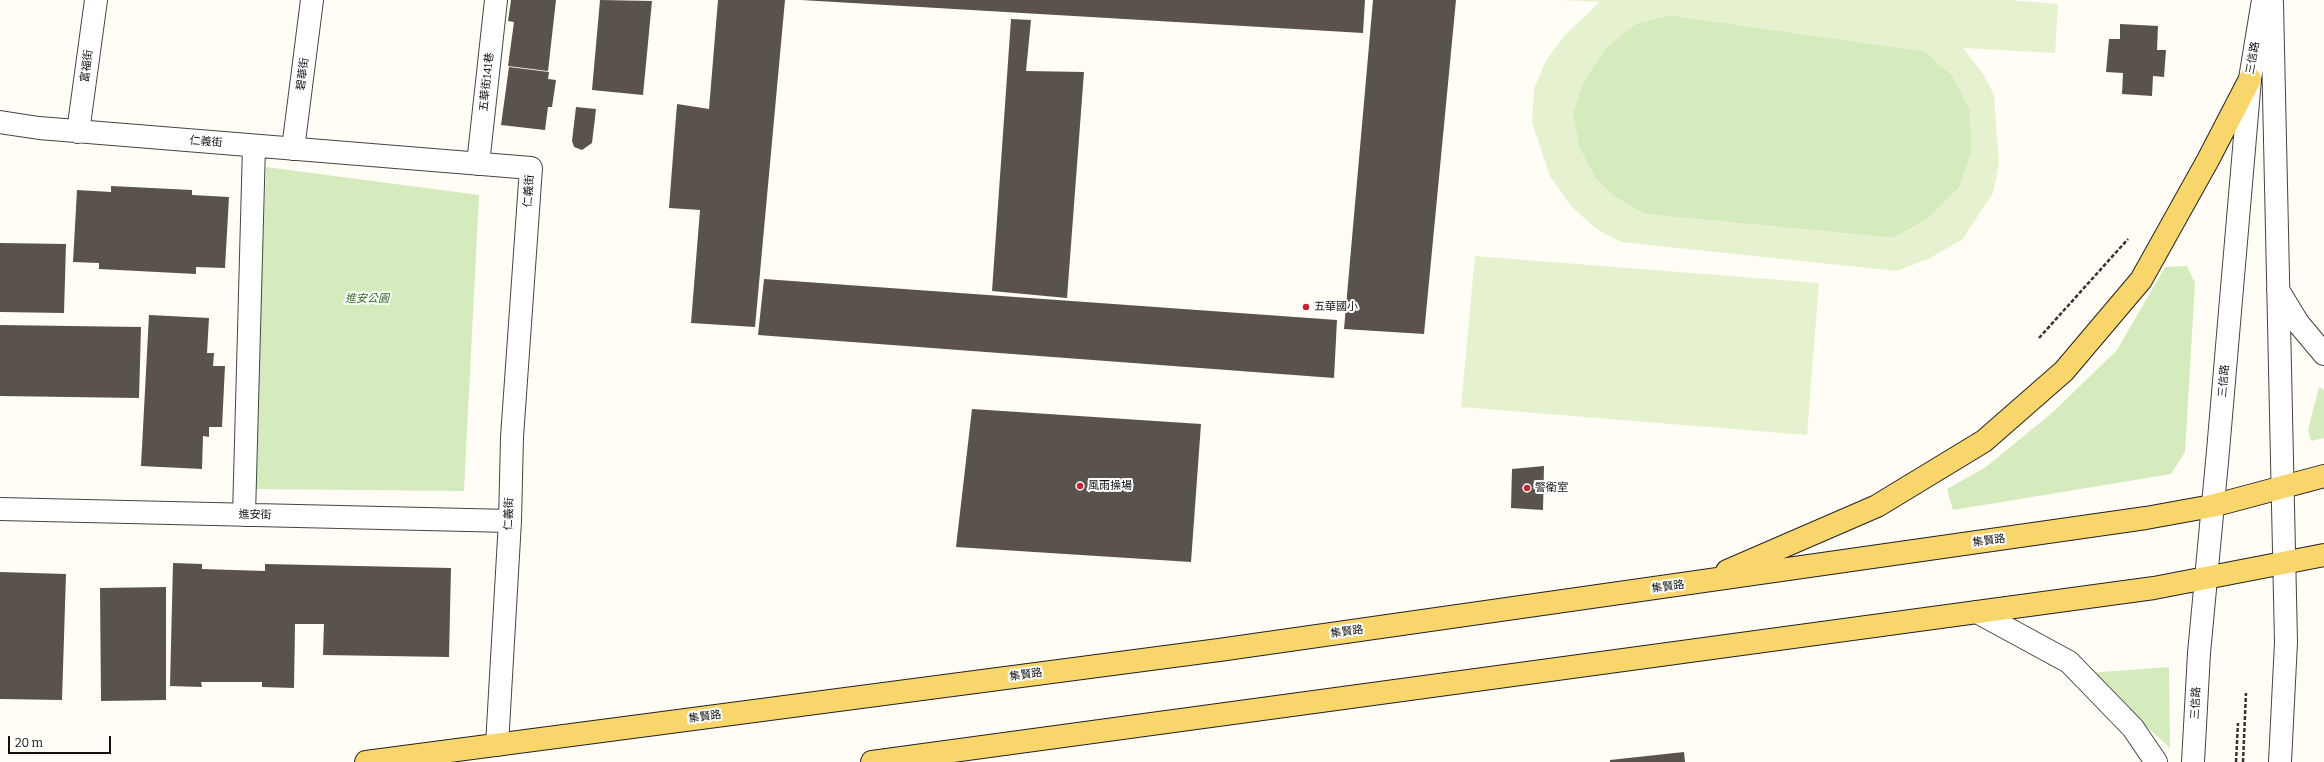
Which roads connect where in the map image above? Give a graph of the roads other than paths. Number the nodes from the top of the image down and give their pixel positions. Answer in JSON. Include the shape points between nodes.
{"nodes":[{"id":1,"x":96,"y":0,"type":"edge"},
{"id":2,"x":312,"y":0,"type":"edge"},
{"id":3,"x":496,"y":0,"type":"edge"},
{"id":4,"x":2263,"y":0,"type":"edge"},
{"id":5,"x":2272,"y":0,"type":"edge"},
{"id":6,"x":2250,"y":79,"type":"junction"},
{"id":7,"x":0,"y":122,"type":"edge"},
{"id":8,"x":78,"y":132,"type":"junction"},
{"id":9,"x":254,"y":146,"type":"junction"},
{"id":10,"x":293,"y":149,"type":"junction"},
{"id":11,"x":478,"y":164,"type":"junction"},
{"id":12,"x":2278,"y":290,"type":"junction"},
{"id":13,"x":2324,"y":354,"type":"edge"},
{"id":14,"x":2324,"y":476,"type":"edge"},
{"id":15,"x":2281,"y":487,"type":"junction"},
{"id":16,"x":2212,"y":506,"type":"junction"},
{"id":17,"x":0,"y":509,"type":"edge"},
{"id":18,"x":244,"y":515,"type":"junction"},
{"id":19,"x":510,"y":521,"type":"junction"},
{"id":20,"x":2324,"y":555,"type":"edge"},
{"id":21,"x":2284,"y":563,"type":"junction"},
{"id":22,"x":2205,"y":580,"type":"junction"},
{"id":23,"x":1699,"y":583,"type":"junction"},
{"id":24,"x":1977,"y":612,"type":"junction"},
{"id":25,"x":497,"y":745,"type":"junction"},
{"id":26,"x":366,"y":762,"type":"edge"},
{"id":27,"x":872,"y":762,"type":"edge"},
{"id":28,"x":2156,"y":762,"type":"edge"},
{"id":29,"x":2193,"y":762,"type":"edge"},
{"id":30,"x":2280,"y":762,"type":"edge"}],
"edges":[{"from":1,"to":8,"type":"street","name":"富福街"},
{"from":2,"to":10,"type":"street","name":"碧華街"},
{"from":3,"to":11,"type":"street","name":"五華街141巷"},
{"from":4,"to":6,"type":"street","name":"三信路"},
{"from":5,"to":12,"type":"street","name":"三信路"},
{"from":6,"to":16,"type":"street","name":"三信路"},
{"from":6,"to":23,"type":"main road","via":[[2141,280],[2064,370],[1984,441],[1877,506]]},
{"from":7,"to":8,"type":"street","name":"仁義街"},
{"from":8,"to":9,"type":"street","name":"仁義街"},
{"from":9,"to":10,"type":"street","name":"仁義街"},
{"from":9,"to":18,"type":"street"},
{"from":10,"to":11,"type":"street","name":"仁義街"},
{"from":11,"to":19,"type":"street","name":"仁義街","via":[[531,168],[512,437]]},
{"from":12,"to":13,"type":"street","via":[[2298,324]]},
{"from":12,"to":15,"type":"street","name":"三信路"},
{"from":14,"to":15,"type":"main road","name":"集賢路"},
{"from":15,"to":16,"type":"main road","name":"集賢路"},
{"from":15,"to":21,"type":"street","name":"三信路"},
{"from":16,"to":22,"type":"street","name":"三信路"},
{"from":16,"to":23,"type":"main road","name":"集賢路"},
{"from":17,"to":18,"type":"street","name":"進安街"},
{"from":18,"to":19,"type":"street","name":"進安街"},
{"from":19,"to":25,"type":"street","name":"仁義街"},
{"from":20,"to":21,"type":"main road"},
{"from":21,"to":22,"type":"main road"},
{"from":21,"to":30,"type":"street","via":[[2286,642]]},
{"from":22,"to":24,"type":"main road"},
{"from":22,"to":29,"type":"street","name":"三信路"},
{"from":23,"to":25,"type":"main road","name":"集賢路","via":[[1219,650]]},
{"from":24,"to":27,"type":"main road"},
{"from":24,"to":28,"type":"street","via":[[2069,662],[2133,728]]},
{"from":25,"to":26,"type":"main road","name":"集賢路"}]}
